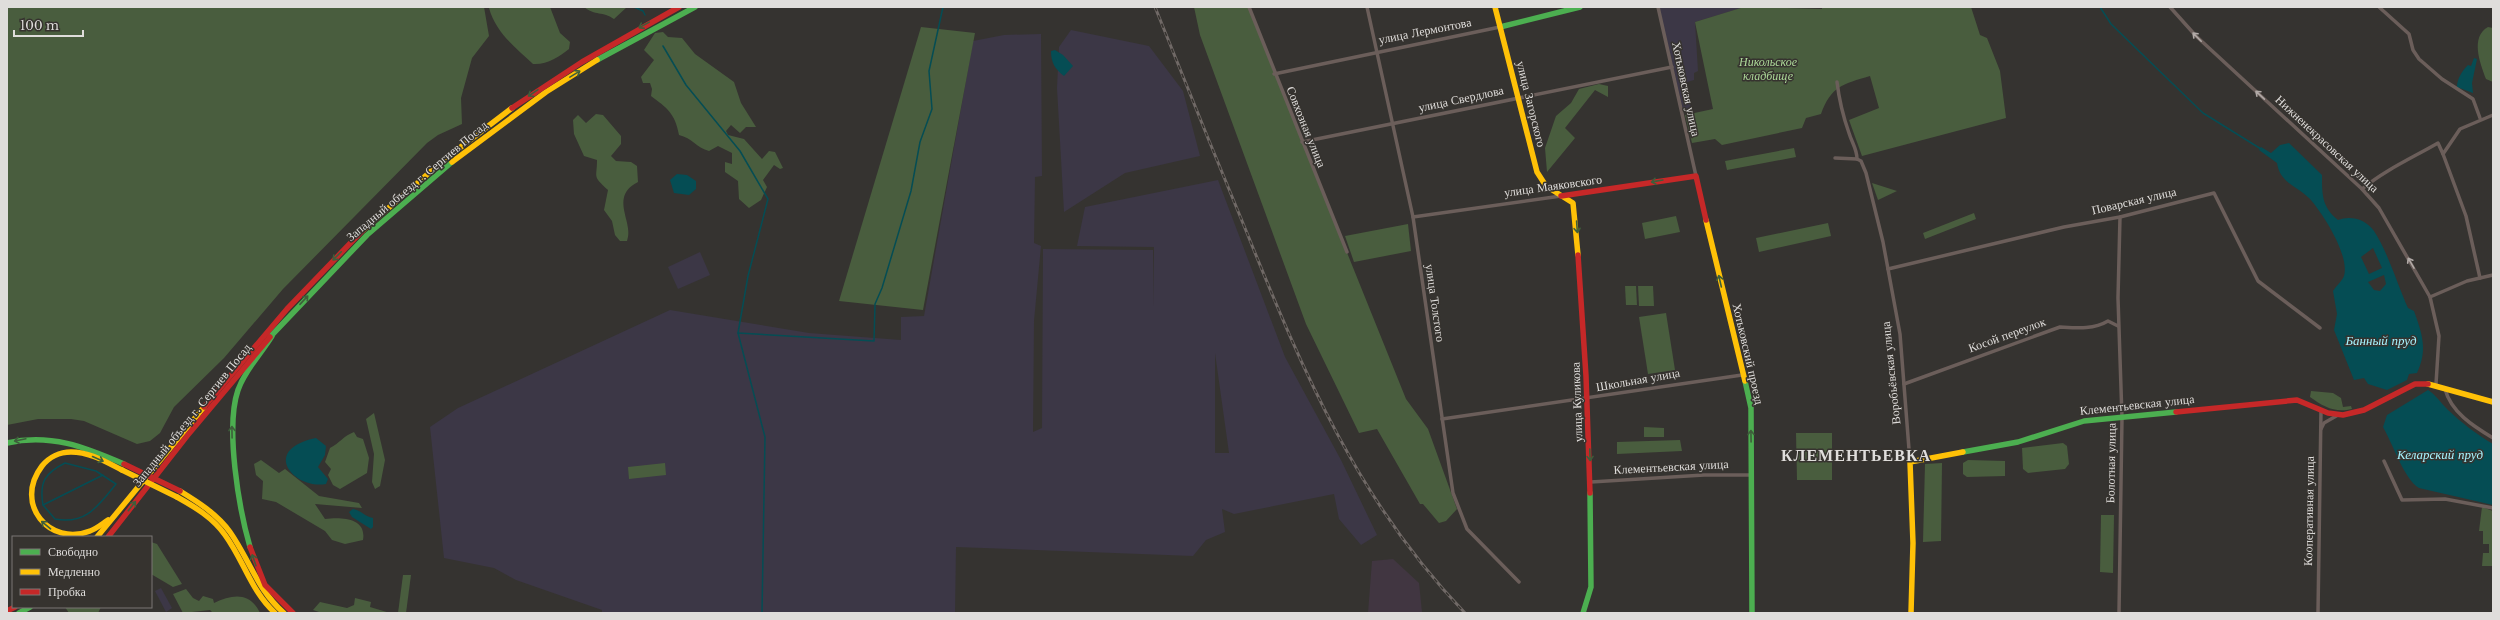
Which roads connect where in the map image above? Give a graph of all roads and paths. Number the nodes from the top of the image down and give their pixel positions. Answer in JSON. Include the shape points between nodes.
{"nodes":[{"id":1,"x":679,"y":7,"type":"edge"},
{"id":2,"x":695,"y":7,"type":"edge"},
{"id":3,"x":1368,"y":7,"type":"edge"},
{"id":4,"x":1495,"y":7,"type":"edge"},
{"id":5,"x":1580,"y":7,"type":"edge"},
{"id":6,"x":1658,"y":7,"type":"edge"},
{"id":7,"x":2170,"y":7,"type":"edge"},
{"id":8,"x":2380,"y":7,"type":"edge"},
{"id":9,"x":1249,"y":8,"type":"edge"},
{"id":10,"x":1500,"y":27,"type":"junction"},
{"id":11,"x":1378,"y":51,"type":"junction"},
{"id":12,"x":1672,"y":67,"type":"junction"},
{"id":13,"x":1274,"y":74,"type":"junction"},
{"id":14,"x":1837,"y":82,"type":"dead end"},
{"id":15,"x":1518,"y":98,"type":"junction"},
{"id":16,"x":2493,"y":115,"type":"edge"},
{"id":17,"x":2480,"y":118,"type":"junction"},
{"id":18,"x":1393,"y":124,"type":"junction"},
{"id":19,"x":1302,"y":142,"type":"junction"},
{"id":20,"x":2443,"y":154,"type":"junction"},
{"id":21,"x":1835,"y":158,"type":"dead end"},
{"id":22,"x":1857,"y":159,"type":"junction"},
{"id":23,"x":1696,"y":176,"type":"junction"},
{"id":24,"x":2362,"y":189,"type":"junction"},
{"id":25,"x":1561,"y":196,"type":"junction"},
{"id":26,"x":1413,"y":217,"type":"junction"},
{"id":27,"x":2120,"y":217,"type":"junction"},
{"id":28,"x":1347,"y":252,"type":"dead end"},
{"id":29,"x":1888,"y":269,"type":"junction"},
{"id":30,"x":2493,"y":275,"type":"edge"},
{"id":31,"x":2480,"y":278,"type":"junction"},
{"id":32,"x":2430,"y":297,"type":"junction"},
{"id":33,"x":2118,"y":326,"type":"junction"},
{"id":34,"x":277,"y":328,"type":"junction"},
{"id":35,"x":2320,"y":328,"type":"dead end"},
{"id":36,"x":1742,"y":375,"type":"junction"},
{"id":37,"x":1904,"y":384,"type":"junction"},
{"id":38,"x":2436,"y":384,"type":"junction"},
{"id":39,"x":2445,"y":387,"type":"junction"},
{"id":40,"x":1588,"y":398,"type":"junction"},
{"id":41,"x":2493,"y":402,"type":"edge"},
{"id":42,"x":2321,"y":408,"type":"junction"},
{"id":43,"x":2339,"y":415,"type":"junction"},
{"id":44,"x":2122,"y":418,"type":"junction"},
{"id":45,"x":1442,"y":419,"type":"junction"},
{"id":46,"x":2320,"y":431,"type":"junction"},
{"id":47,"x":2493,"y":438,"type":"edge"},
{"id":48,"x":7,"y":443,"type":"edge"},
{"id":49,"x":2384,"y":461,"type":"dead end"},
{"id":50,"x":1910,"y":462,"type":"junction"},
{"id":51,"x":123,"y":467,"type":"junction"},
{"id":52,"x":1752,"y":475,"type":"junction"},
{"id":53,"x":1591,"y":482,"type":"junction"},
{"id":54,"x":178,"y":494,"type":"junction"},
{"id":55,"x":2493,"y":508,"type":"edge"},
{"id":56,"x":117,"y":512,"type":"junction"},
{"id":57,"x":98,"y":536,"type":"edge"},
{"id":58,"x":109,"y":536,"type":"edge"},
{"id":59,"x":1519,"y":582,"type":"dead end"},
{"id":60,"x":28,"y":608,"type":"edge"},
{"id":61,"x":19,"y":613,"type":"edge"},
{"id":62,"x":275,"y":613,"type":"edge"},
{"id":63,"x":284,"y":613,"type":"edge"},
{"id":64,"x":293,"y":613,"type":"edge"},
{"id":65,"x":1583,"y":613,"type":"edge"},
{"id":66,"x":1752,"y":613,"type":"edge"},
{"id":67,"x":1911,"y":613,"type":"edge"},
{"id":68,"x":2119,"y":613,"type":"edge"},
{"id":69,"x":2318,"y":613,"type":"edge"}],
"edges":[{"from":1,"to":56,"type":"main road","name":"Западный объезд г. Сергиев Посад","one_way":true,"via":[[562,73],[509,109],[383,212],[322,271],[262,336]]},
{"from":34,"to":2,"type":"main road","name":"Западный объезд г. Сергиев Посад","one_way":true,"via":[[386,218],[514,115],[604,57]]},
{"from":3,"to":11,"type":"street","name":"улица Толстого"},
{"from":4,"to":10,"type":"main road","name":"улица Загорского"},
{"from":5,"to":10,"type":"main road","name":"улица Лермонтова"},
{"from":6,"to":12,"type":"street","name":"Хотьковская улица"},
{"from":24,"to":7,"type":"street","name":"Нижненекрасовская улица","one_way":true,"via":[[2196,36]]},
{"from":8,"to":17,"type":"street","via":[[2409,34],[2413,50],[2420,59],[2442,79],[2473,99]]},
{"from":9,"to":13,"type":"street","name":"Совхозная улица"},
{"from":10,"to":11,"type":"street","name":"улица Лермонтова"},
{"from":10,"to":15,"type":"main road","name":"улица Загорского"},
{"from":11,"to":13,"type":"street","name":"улица Лермонтова"},
{"from":11,"to":18,"type":"street","name":"улица Толстого"},
{"from":12,"to":15,"type":"street","name":"улица Свердлова"},
{"from":12,"to":23,"type":"street","name":"Хотьковская улица"},
{"from":13,"to":19,"type":"street","name":"Совхозная улица"},
{"from":14,"to":22,"type":"street","name":"Воробьёвская улица","via":[[1839,99],[1849,135],[1857,152]]},
{"from":15,"to":18,"type":"street","name":"улица Свердлова"},
{"from":15,"to":25,"type":"main road","name":"улица Загорского","via":[[1537,172],[1546,186]]},
{"from":16,"to":17,"type":"street"},
{"from":17,"to":20,"type":"street","via":[[2460,128]]},
{"from":18,"to":19,"type":"street","name":"улица Свердлова"},
{"from":18,"to":26,"type":"street","name":"улица Толстого"},
{"from":19,"to":28,"type":"street","name":"Совхозная улица"},
{"from":20,"to":24,"type":"street","via":[[2438,143],[2408,161],[2382,172]]},
{"from":20,"to":31,"type":"street","via":[[2466,216]]},
{"from":21,"to":22,"type":"street"},
{"from":22,"to":29,"type":"street","name":"Воробьёвская улица","via":[[1861,161],[1866,173]]},
{"from":23,"to":25,"type":"main road","name":"улица Маяковского","one_way":true},
{"from":36,"to":23,"type":"main road","name":"Хотьковский проезд","one_way":true},
{"from":32,"to":24,"type":"street","name":"Нижненекрасовская улица","one_way":true,"via":[[2379,208]]},
{"from":25,"to":26,"type":"street","name":"улица Маяковского"},
{"from":25,"to":40,"type":"main road","name":"улица Куликова","one_way":true,"via":[[1573,203],[1575,211]]},
{"from":26,"to":45,"type":"street","name":"улица Толстого"},
{"from":27,"to":29,"type":"street","name":"Поварская улица","via":[[2064,226]]},
{"from":27,"to":33,"type":"street","name":"Болотная улица"},
{"from":27,"to":35,"type":"street","name":"Поварская улица","via":[[2214,193],[2258,281]]},
{"from":29,"to":37,"type":"street","name":"Воробьёвская улица","via":[[1900,334]]},
{"from":30,"to":31,"type":"street"},
{"from":31,"to":32,"type":"street"},
{"from":32,"to":38,"type":"street","name":"Нижненекрасовская улица","via":[[2439,336]]},
{"from":33,"to":37,"type":"street","name":"Косой переулок","via":[[2108,321],[2101,326],[2060,327]]},
{"from":33,"to":44,"type":"street","name":"Болотная улица"},
{"from":58,"to":34,"type":"main road","name":"Западный объезд г. Сергиев Посад","one_way":true},
{"from":64,"to":34,"type":"main road","one_way":true,"via":[[269,592],[253,559],[232,438],[233,409],[240,386]]},
{"from":36,"to":40,"type":"street","name":"Школьная улица"},
{"from":52,"to":36,"type":"main road","name":"Хотьковский проезд","one_way":true,"via":[[1751,408]]},
{"from":37,"to":50,"type":"street","name":"Воробьёвская улица"},
{"from":38,"to":39,"type":"main road"},
{"from":38,"to":43,"type":"main road","via":[[2415,384],[2355,413]]},
{"from":39,"to":41,"type":"main road"},
{"from":39,"to":47,"type":"street","via":[[2450,404]]},
{"from":40,"to":45,"type":"street","name":"Школьная улица"},
{"from":40,"to":53,"type":"main road","name":"улица Куликова","one_way":true},
{"from":42,"to":43,"type":"main road","name":"Клементьевская улица","via":[[2329,414]]},
{"from":42,"to":44,"type":"main road","name":"Клементьевская улица","via":[[2297,400]]},
{"from":42,"to":46,"type":"street","name":"Кооперативная улица"},
{"from":43,"to":46,"type":"street","via":[[2324,423]]},
{"from":44,"to":50,"type":"main road","name":"Клементьевская улица","via":[[2077,422],[2018,442]]},
{"from":44,"to":68,"type":"street","name":"Болотная улица"},
{"from":45,"to":59,"type":"street","name":"улица Толстого","via":[[1453,493],[1467,530]]},
{"from":46,"to":69,"type":"street","name":"Кооперативная улица"},
{"from":51,"to":48,"type":"main road","one_way":true,"via":[[65,441],[26,438]]},
{"from":49,"to":55,"type":"street","via":[[2402,500],[2445,499]]},
{"from":50,"to":67,"type":"main road","name":"Воробьёвская улица","via":[[1913,543]]},
{"from":51,"to":54,"type":"main road","bridge":true},
{"from":56,"to":51,"type":"main road","one_way":true,"via":[[104,524],[88,533],[73,536],[62,534],[47,527],[40,520],[32,505],[31,488],[43,464],[62,453],[78,452]]},
{"from":52,"to":53,"type":"street","name":"Клементьевская улица","via":[[1704,475]]},
{"from":52,"to":66,"type":"main road","name":"Хотьковский проезд"},
{"from":53,"to":65,"type":"main road","name":"улица Куликова","via":[[1591,587],[1588,605]]},
{"from":54,"to":62,"type":"main road","via":[[216,523],[234,548],[260,596]]},
{"from":54,"to":63,"type":"main road","via":[[207,508],[220,520],[239,546],[265,594]]},
{"from":56,"to":57,"type":"main road","name":"Западный объезд г. Сергиев Посад"},
{"from":60,"to":61,"type":"main road"}]}
